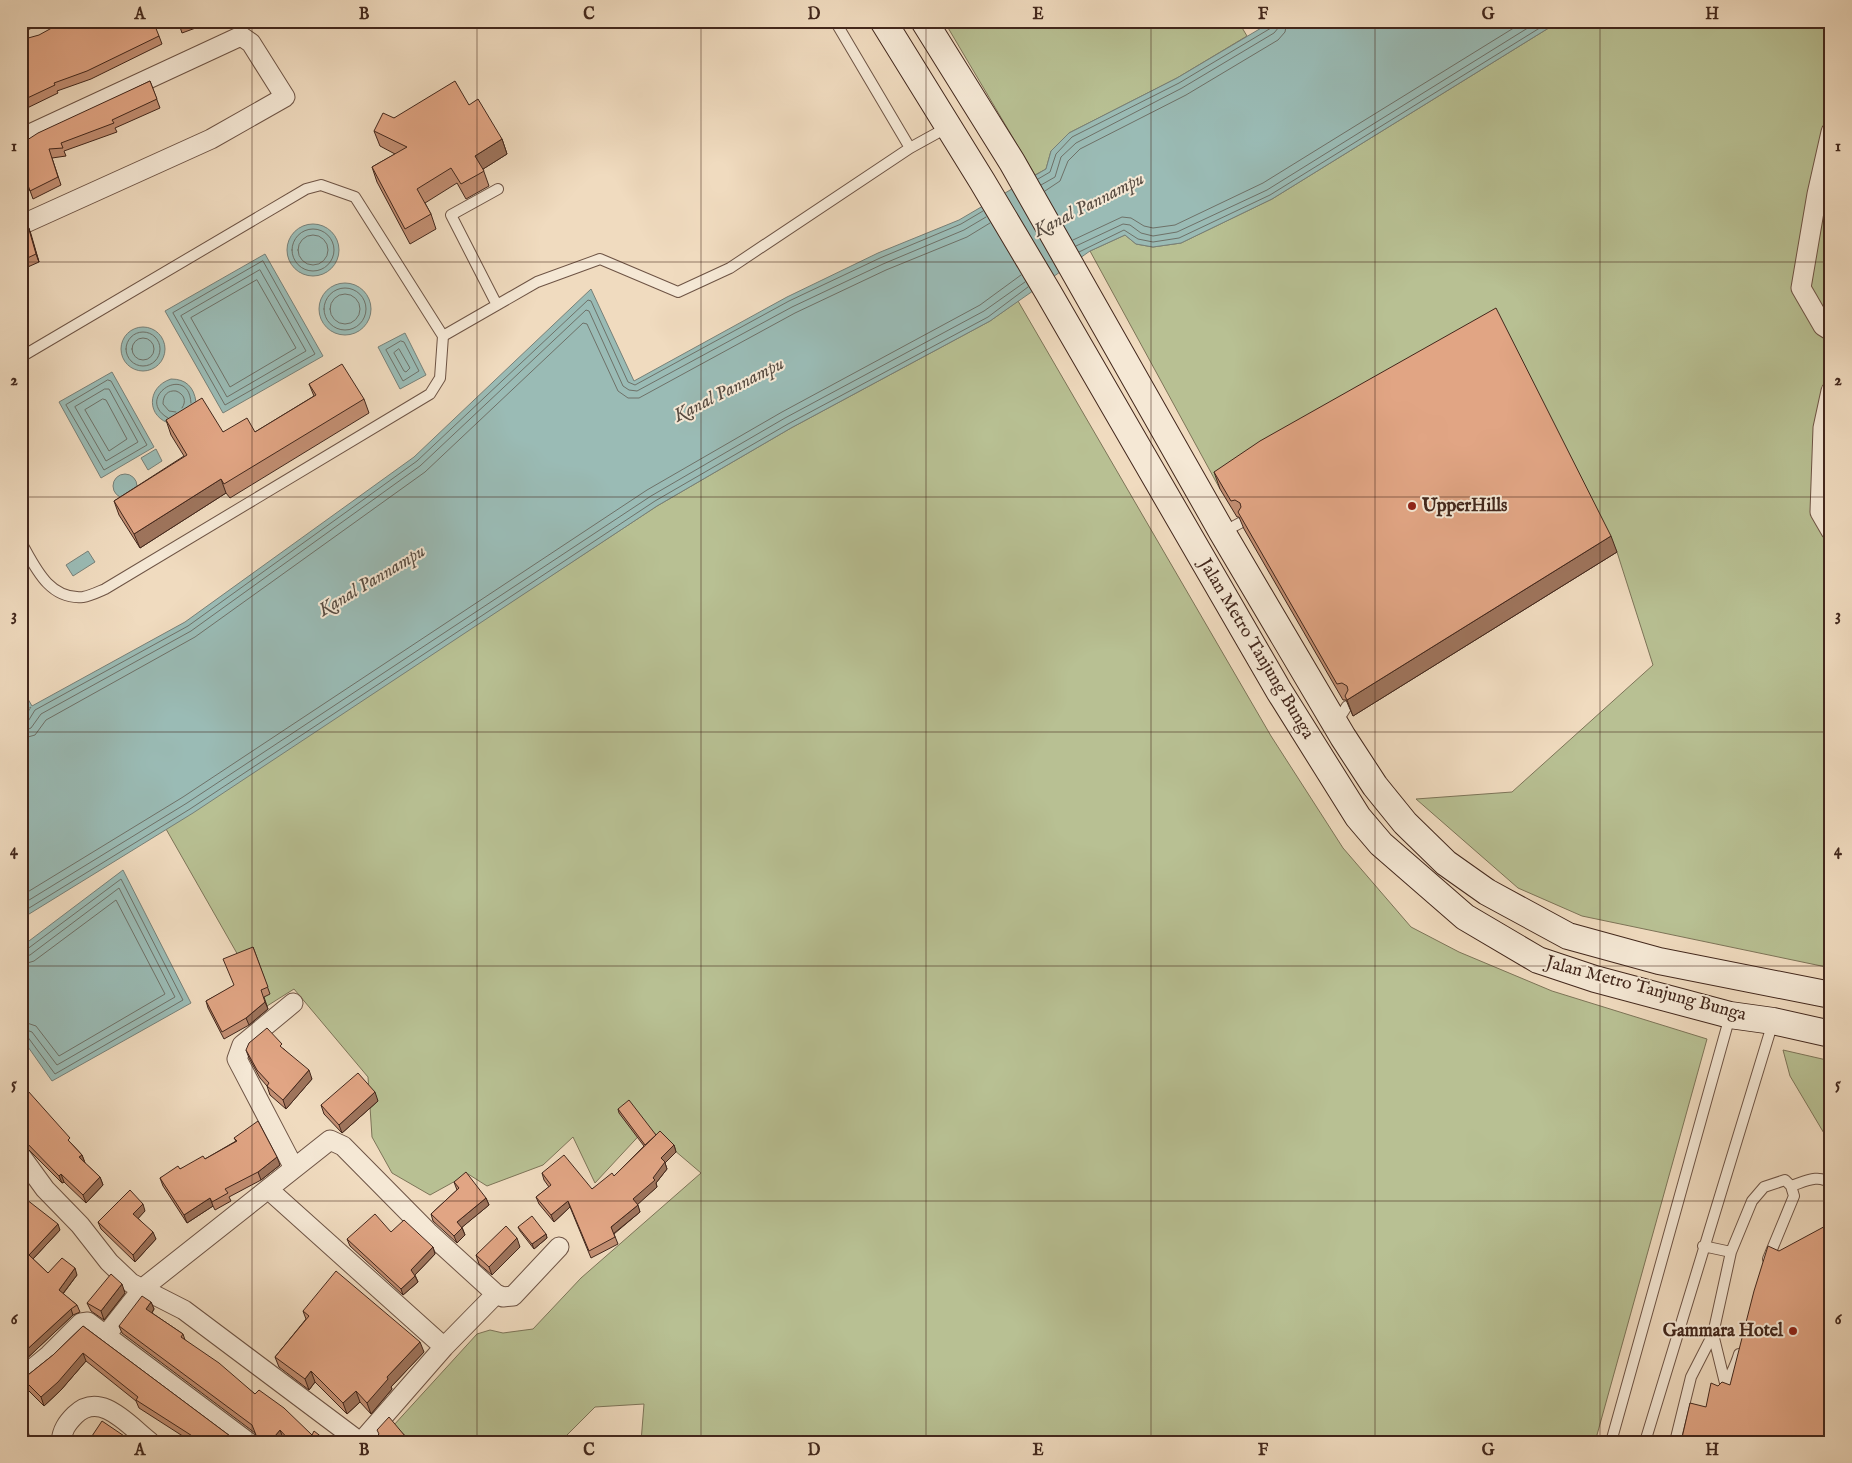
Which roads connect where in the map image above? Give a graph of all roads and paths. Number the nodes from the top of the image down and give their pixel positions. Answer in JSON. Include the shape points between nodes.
{"nodes":[{"id":1,"x":835,"y":21,"type":"edge"},
{"id":2,"x":883,"y":21,"type":"edge"},
{"id":3,"x":924,"y":21,"type":"edge"},
{"id":4,"x":948,"y":127,"type":"junction"},
{"id":5,"x":1831,"y":132,"type":"edge"},
{"id":6,"x":21,"y":138,"type":"edge"},
{"id":7,"x":910,"y":148,"type":"junction"},
{"id":8,"x":498,"y":189,"type":"dead end"},
{"id":9,"x":21,"y":224,"type":"edge"},
{"id":10,"x":496,"y":305,"type":"junction"},
{"id":11,"x":1831,"y":331,"type":"edge"},
{"id":12,"x":443,"y":336,"type":"junction"},
{"id":13,"x":21,"y":357,"type":"edge"},
{"id":14,"x":1831,"y":391,"type":"edge"},
{"id":15,"x":1827,"y":429,"type":"edge"},
{"id":16,"x":1831,"y":531,"type":"edge"},
{"id":17,"x":21,"y":542,"type":"edge"},
{"id":18,"x":1831,"y":995,"type":"edge"},
{"id":19,"x":293,"y":1003,"type":"dead end"},
{"id":20,"x":1730,"y":1015,"type":"junction"},
{"id":21,"x":1773,"y":1021,"type":"junction"},
{"id":22,"x":1831,"y":1034,"type":"edge"},
{"id":23,"x":21,"y":1156,"type":"edge"},
{"id":24,"x":294,"y":1168,"type":"junction"},
{"id":25,"x":1831,"y":1184,"type":"edge"},
{"id":26,"x":1791,"y":1186,"type":"junction"},
{"id":27,"x":268,"y":1189,"type":"junction"},
{"id":28,"x":1703,"y":1246,"type":"junction"},
{"id":29,"x":559,"y":1247,"type":"dead end"},
{"id":30,"x":1731,"y":1252,"type":"junction"},
{"id":31,"x":1765,"y":1268,"type":"edge"},
{"id":32,"x":143,"y":1288,"type":"junction"},
{"id":33,"x":496,"y":1294,"type":"junction"},
{"id":34,"x":1713,"y":1334,"type":"junction"},
{"id":35,"x":106,"y":1335,"type":"junction"},
{"id":36,"x":444,"y":1347,"type":"junction"},
{"id":37,"x":1741,"y":1348,"type":"edge"},
{"id":38,"x":21,"y":1378,"type":"edge"},
{"id":39,"x":1725,"y":1383,"type":"junction"},
{"id":40,"x":1722,"y":1396,"type":"edge"},
{"id":41,"x":63,"y":1434,"type":"edge"},
{"id":42,"x":150,"y":1442,"type":"edge"},
{"id":43,"x":248,"y":1442,"type":"edge"},
{"id":44,"x":361,"y":1442,"type":"edge"},
{"id":45,"x":1611,"y":1442,"type":"edge"},
{"id":46,"x":1645,"y":1442,"type":"edge"},
{"id":47,"x":1675,"y":1442,"type":"edge"}],
"edges":[{"from":1,"to":7,"type":"lane"},
{"from":2,"to":4,"type":"main road","name":"Jalan Metro Tanjung Bunga"},
{"from":3,"to":18,"type":"main road","name":"Jalan Metro Tanjung Bunga","via":[[1231,528],[1341,716],[1375,786],[1405,823],[1446,863],[1487,892],[1568,936],[1659,961]]},
{"from":4,"to":7,"type":"lane"},
{"from":4,"to":20,"type":"main road","name":"Jalan Metro Tanjung Bunga","via":[[1048,292],[1279,691],[1358,817],[1381,844],[1465,917],[1538,960],[1595,979]]},
{"from":5,"to":11,"type":"street","via":[[1816,194],[1802,288],[1823,326]]},
{"from":6,"to":9,"type":"street","via":[[241,36],[251,43],[285,97],[211,139]]},
{"from":7,"to":10,"type":"lane","via":[[730,268],[678,292],[600,259],[537,282]]},
{"from":8,"to":10,"type":"lane","via":[[451,215]]},
{"from":10,"to":12,"type":"lane"},
{"from":12,"to":13,"type":"lane","via":[[355,197],[321,185],[306,189]]},
{"from":12,"to":17,"type":"lane","via":[[440,378],[430,394],[105,589],[82,597],[56,592],[39,574]]},
{"from":14,"to":15,"type":"street"},
{"from":15,"to":16,"type":"street","via":[[1820,512]]},
{"from":19,"to":24,"type":"street","via":[[242,1046],[238,1059]]},
{"from":20,"to":21,"type":"main road","name":"Jalan Metro Tanjung Bunga"},
{"from":20,"to":45,"type":"lane"},
{"from":21,"to":22,"type":"main road","name":"Jalan Metro Tanjung Bunga"},
{"from":21,"to":28,"type":"lane"},
{"from":23,"to":32,"type":"street","via":[[45,1189],[80,1225],[109,1262],[131,1283]]},
{"from":24,"to":27,"type":"street"},
{"from":24,"to":33,"type":"street","via":[[326,1142],[337,1142]]},
{"from":25,"to":26,"type":"lane","via":[[1818,1178]]},
{"from":26,"to":30,"type":"lane","via":[[1785,1180],[1764,1187],[1752,1201]]},
{"from":26,"to":31,"type":"lane","via":[[1794,1196]]},
{"from":27,"to":32,"type":"street"},
{"from":27,"to":36,"type":"street"},
{"from":28,"to":30,"type":"lane"},
{"from":28,"to":46,"type":"lane"},
{"from":29,"to":33,"type":"street","via":[[513,1296]]},
{"from":30,"to":34,"type":"lane"},
{"from":32,"to":35,"type":"street"},
{"from":32,"to":44,"type":"street","via":[[184,1310]]},
{"from":33,"to":36,"type":"street"},
{"from":34,"to":39,"type":"lane"},
{"from":34,"to":47,"type":"lane","via":[[1691,1377]]},
{"from":35,"to":38,"type":"street","via":[[88,1322],[81,1323],[49,1356]]},
{"from":35,"to":43,"type":"street"},
{"from":36,"to":44,"type":"street"},
{"from":37,"to":39,"type":"lane","via":[[1736,1366]]},
{"from":39,"to":40,"type":"lane"},
{"from":41,"to":42,"type":"street","via":[[79,1412],[90,1406],[102,1406]]}]}
